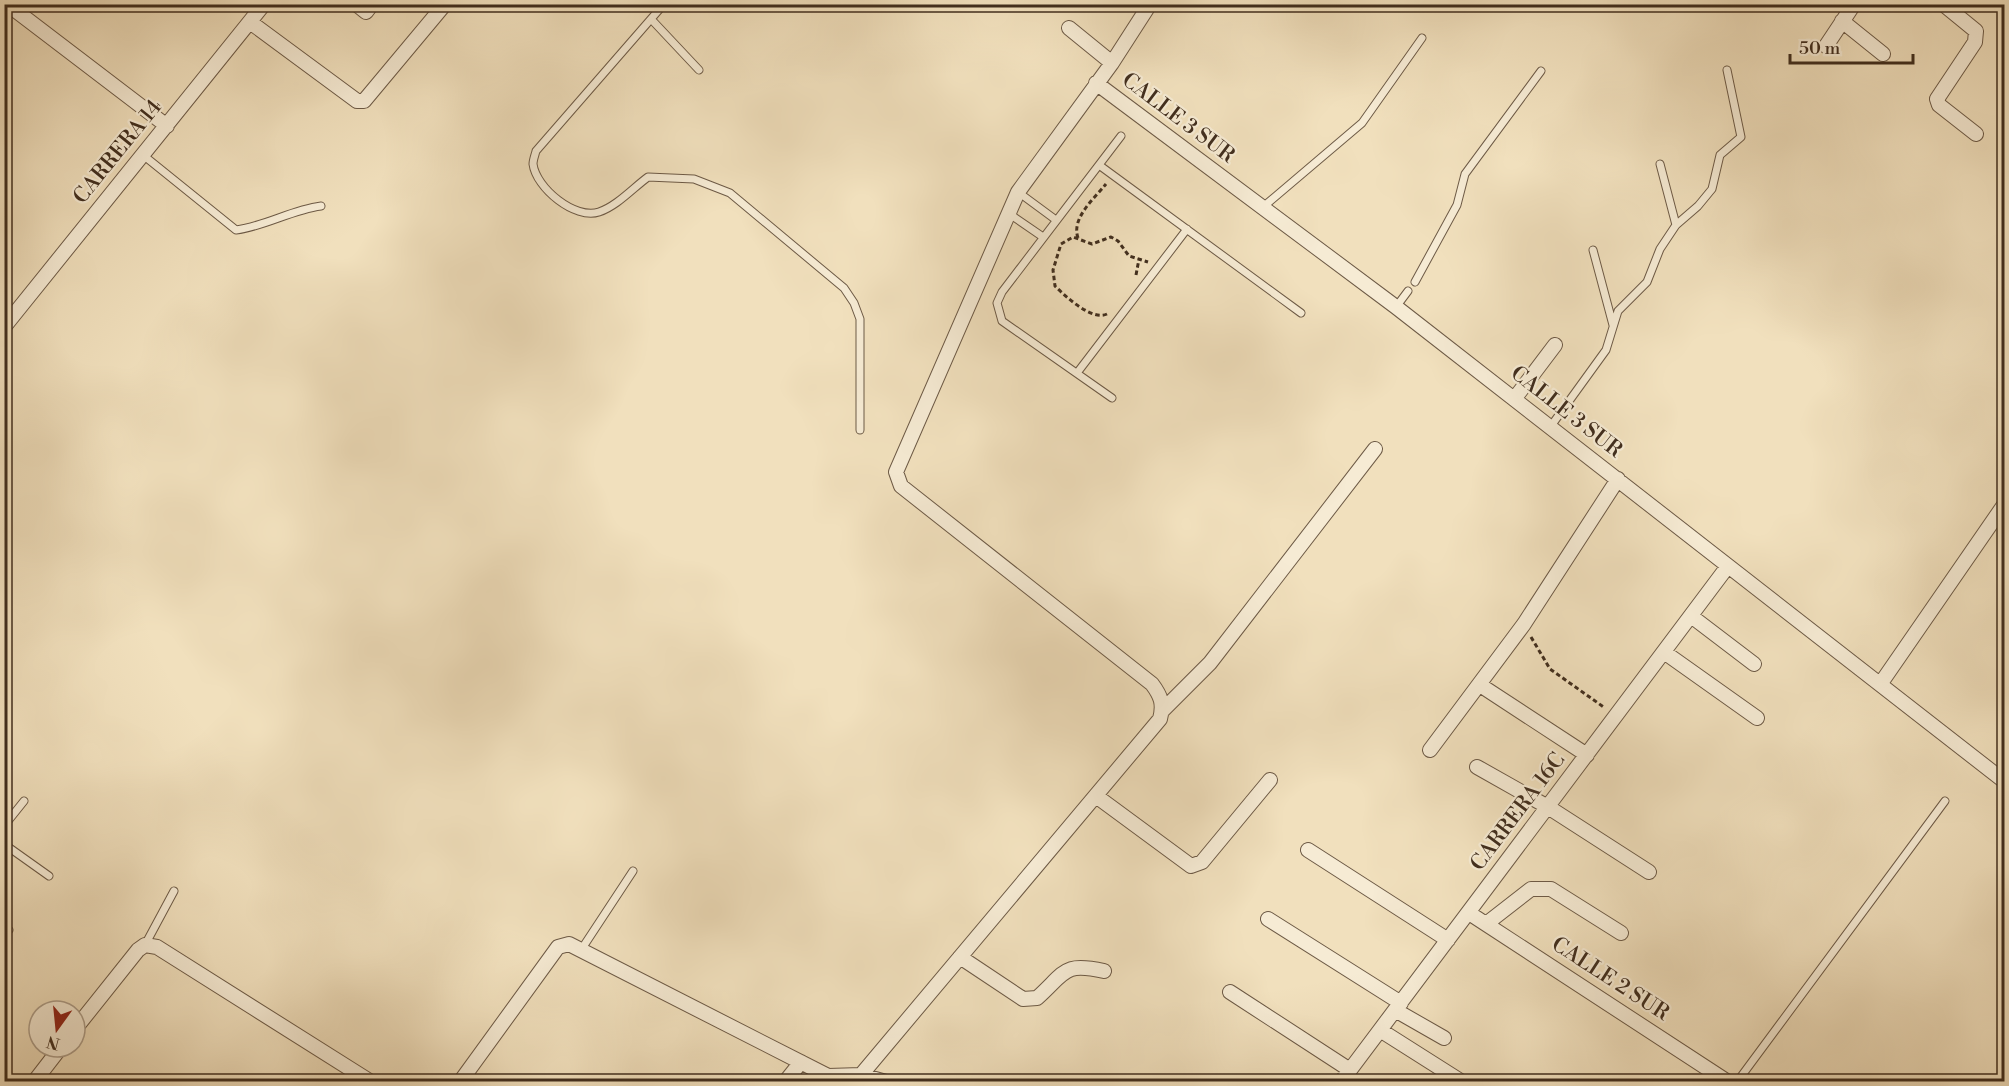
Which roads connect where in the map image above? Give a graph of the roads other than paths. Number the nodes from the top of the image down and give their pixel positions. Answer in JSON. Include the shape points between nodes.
{"nodes":[{"id":1,"x":7,"y":4,"type":"edge"},
{"id":2,"x":264,"y":4,"type":"edge"},
{"id":3,"x":356,"y":4,"type":"edge"},
{"id":4,"x":372,"y":4,"type":"edge"},
{"id":5,"x":445,"y":4,"type":"edge"},
{"id":6,"x":664,"y":4,"type":"edge"},
{"id":7,"x":1150,"y":4,"type":"edge"},
{"id":8,"x":1854,"y":4,"type":"edge"},
{"id":9,"x":1943,"y":4,"type":"edge"},
{"id":10,"x":651,"y":19,"type":"junction"},
{"id":11,"x":1842,"y":21,"type":"junction"},
{"id":12,"x":250,"y":22,"type":"junction"},
{"id":13,"x":1069,"y":28,"type":"dead end"},
{"id":14,"x":1422,"y":38,"type":"dead end"},
{"id":15,"x":1826,"y":46,"type":"dead end"},
{"id":16,"x":1883,"y":54,"type":"dead end"},
{"id":17,"x":1112,"y":63,"type":"junction"},
{"id":18,"x":699,"y":70,"type":"dead end"},
{"id":19,"x":1727,"y":70,"type":"dead end"},
{"id":20,"x":1542,"y":71,"type":"dead end"},
{"id":21,"x":1096,"y":83,"type":"junction"},
{"id":22,"x":166,"y":126,"type":"junction"},
{"id":23,"x":1976,"y":134,"type":"dead end"},
{"id":24,"x":1121,"y":136,"type":"dead end"},
{"id":25,"x":142,"y":155,"type":"junction"},
{"id":26,"x":1660,"y":164,"type":"dead end"},
{"id":27,"x":1099,"y":165,"type":"junction"},
{"id":28,"x":1018,"y":192,"type":"junction"},
{"id":29,"x":321,"y":206,"type":"dead end"},
{"id":30,"x":1263,"y":207,"type":"junction"},
{"id":31,"x":1008,"y":212,"type":"junction"},
{"id":32,"x":1056,"y":220,"type":"junction"},
{"id":33,"x":1676,"y":225,"type":"junction"},
{"id":34,"x":1186,"y":229,"type":"junction"},
{"id":35,"x":1043,"y":237,"type":"junction"},
{"id":36,"x":1593,"y":250,"type":"dead end"},
{"id":37,"x":1415,"y":282,"type":"dead end"},
{"id":38,"x":1408,"y":291,"type":"dead end"},
{"id":39,"x":1396,"y":307,"type":"junction"},
{"id":40,"x":1301,"y":314,"type":"dead end"},
{"id":41,"x":4,"y":327,"type":"edge"},
{"id":42,"x":1614,"y":328,"type":"junction"},
{"id":43,"x":1555,"y":345,"type":"dead end"},
{"id":44,"x":1077,"y":373,"type":"junction"},
{"id":45,"x":1112,"y":398,"type":"dead end"},
{"id":46,"x":1515,"y":398,"type":"junction"},
{"id":47,"x":1551,"y":426,"type":"junction"},
{"id":48,"x":860,"y":429,"type":"dead end"},
{"id":49,"x":1375,"y":449,"type":"dead end"},
{"id":50,"x":1618,"y":479,"type":"junction"},
{"id":51,"x":2004,"y":505,"type":"edge"},
{"id":52,"x":1728,"y":566,"type":"junction"},
{"id":53,"x":1691,"y":615,"type":"junction"},
{"id":54,"x":1664,"y":652,"type":"junction"},
{"id":55,"x":1754,"y":664,"type":"dead end"},
{"id":56,"x":1881,"y":683,"type":"junction"},
{"id":57,"x":1480,"y":685,"type":"junction"},
{"id":58,"x":1162,"y":711,"type":"junction"},
{"id":59,"x":1757,"y":718,"type":"dead end"},
{"id":60,"x":1430,"y":750,"type":"dead end"},
{"id":61,"x":1587,"y":754,"type":"junction"},
{"id":62,"x":1477,"y":767,"type":"dead end"},
{"id":63,"x":2002,"y":777,"type":"edge"},
{"id":64,"x":1270,"y":780,"type":"dead end"},
{"id":65,"x":1096,"y":795,"type":"junction"},
{"id":66,"x":24,"y":801,"type":"dead end"},
{"id":67,"x":1945,"y":801,"type":"dead end"},
{"id":68,"x":1548,"y":807,"type":"junction"},
{"id":69,"x":4,"y":826,"type":"edge"},
{"id":70,"x":4,"y":844,"type":"edge"},
{"id":71,"x":1308,"y":850,"type":"dead end"},
{"id":72,"x":633,"y":871,"type":"dead end"},
{"id":73,"x":1649,"y":872,"type":"dead end"},
{"id":74,"x":49,"y":876,"type":"dead end"},
{"id":75,"x":174,"y":891,"type":"dead end"},
{"id":76,"x":1469,"y":913,"type":"junction"},
{"id":77,"x":1268,"y":919,"type":"dead end"},
{"id":78,"x":1486,"y":924,"type":"junction"},
{"id":79,"x":1621,"y":933,"type":"dead end"},
{"id":80,"x":1448,"y":940,"type":"junction"},
{"id":81,"x":145,"y":945,"type":"junction"},
{"id":82,"x":581,"y":950,"type":"junction"},
{"id":83,"x":960,"y":957,"type":"junction"},
{"id":84,"x":1104,"y":971,"type":"dead end"},
{"id":85,"x":1230,"y":992,"type":"dead end"},
{"id":86,"x":1398,"y":1006,"type":"junction"},
{"id":87,"x":87,"y":1014,"type":"edge"},
{"id":88,"x":1380,"y":1030,"type":"junction"},
{"id":89,"x":1444,"y":1038,"type":"dead end"},
{"id":90,"x":52,"y":1059,"type":"edge"},
{"id":91,"x":801,"y":1062,"type":"junction"},
{"id":92,"x":1350,"y":1070,"type":"junction"},
{"id":93,"x":861,"y":1075,"type":"junction"},
{"id":94,"x":1713,"y":1077,"type":"edge"},
{"id":95,"x":34,"y":1082,"type":"edge"},
{"id":96,"x":371,"y":1082,"type":"edge"},
{"id":97,"x":460,"y":1082,"type":"edge"},
{"id":98,"x":785,"y":1082,"type":"edge"},
{"id":99,"x":886,"y":1082,"type":"edge"},
{"id":100,"x":1341,"y":1082,"type":"edge"},
{"id":101,"x":1462,"y":1082,"type":"edge"},
{"id":102,"x":1728,"y":1082,"type":"edge"},
{"id":103,"x":1737,"y":1082,"type":"edge"}],
"edges":[{"from":1,"to":22,"type":"street"},
{"from":2,"to":12,"type":"street","name":"CARRERA 14"},
{"from":3,"to":4,"type":"street","via":[[366,12]]},
{"from":5,"to":12,"type":"street","via":[[364,101],[357,101]]},
{"from":6,"to":10,"type":"lane"},
{"from":7,"to":17,"type":"street"},
{"from":8,"to":11,"type":"street"},
{"from":9,"to":23,"type":"street","via":[[1976,31],[1975,42],[1937,99],[1939,105]]},
{"from":10,"to":18,"type":"lane"},
{"from":10,"to":48,"type":"lane","via":[[536,151],[533,163],[539,181],[571,210],[584,214],[609,207],[648,177],[694,179],[730,193],[844,288],[854,303],[860,318]]},
{"from":11,"to":15,"type":"street"},
{"from":11,"to":16,"type":"street"},
{"from":12,"to":22,"type":"street","name":"CARRERA 14"},
{"from":13,"to":17,"type":"street"},
{"from":14,"to":30,"type":"lane","via":[[1362,123]]},
{"from":17,"to":21,"type":"street"},
{"from":19,"to":33,"type":"lane","via":[[1742,137],[1720,155],[1712,189]]},
{"from":20,"to":37,"type":"lane","via":[[1466,174],[1457,205]]},
{"from":21,"to":28,"type":"street"},
{"from":21,"to":30,"type":"street","name":"CALLE 3 SUR"},
{"from":22,"to":25,"type":"street","name":"CARRERA 14"},
{"from":24,"to":27,"type":"lane"},
{"from":25,"to":29,"type":"lane","via":[[236,230]]},
{"from":25,"to":41,"type":"street","name":"CARRERA 14"},
{"from":26,"to":33,"type":"lane"},
{"from":27,"to":32,"type":"lane"},
{"from":27,"to":34,"type":"lane"},
{"from":28,"to":31,"type":"street"},
{"from":28,"to":32,"type":"lane"},
{"from":30,"to":39,"type":"street","name":"CALLE 3 SUR"},
{"from":31,"to":35,"type":"lane"},
{"from":31,"to":58,"type":"street","via":[[896,472],[897,480],[1152,684],[1162,702]]},
{"from":32,"to":35,"type":"lane"},
{"from":33,"to":42,"type":"lane","via":[[1659,249],[1647,282],[1618,311]]},
{"from":34,"to":40,"type":"lane"},
{"from":34,"to":44,"type":"lane"},
{"from":35,"to":44,"type":"lane","via":[[999,297],[998,315]]},
{"from":36,"to":42,"type":"lane"},
{"from":38,"to":39,"type":"lane"},
{"from":39,"to":46,"type":"street","name":"CALLE 3 SUR"},
{"from":42,"to":47,"type":"lane","via":[[1606,350]]},
{"from":43,"to":46,"type":"street"},
{"from":44,"to":45,"type":"lane"},
{"from":46,"to":47,"type":"street","name":"CALLE 3 SUR"},
{"from":47,"to":50,"type":"street","name":"CALLE 3 SUR"},
{"from":49,"to":58,"type":"street","via":[[1210,663]]},
{"from":50,"to":52,"type":"street","name":"CALLE 3 SUR"},
{"from":50,"to":57,"type":"street"},
{"from":51,"to":56,"type":"street"},
{"from":52,"to":53,"type":"street","name":"CARRERA 16C"},
{"from":52,"to":56,"type":"street","name":"CALLE 3 SUR"},
{"from":53,"to":54,"type":"street","name":"CARRERA 16C"},
{"from":53,"to":55,"type":"street"},
{"from":54,"to":59,"type":"street"},
{"from":54,"to":61,"type":"street","name":"CARRERA 16C"},
{"from":56,"to":63,"type":"street","name":"CALLE 3 SUR"},
{"from":57,"to":60,"type":"street"},
{"from":57,"to":61,"type":"street"},
{"from":58,"to":65,"type":"street","via":[[1160,719]]},
{"from":61,"to":68,"type":"street","name":"CARRERA 16C"},
{"from":62,"to":68,"type":"street"},
{"from":64,"to":65,"type":"street","via":[[1202,862],[1191,866]]},
{"from":65,"to":83,"type":"street"},
{"from":66,"to":69,"type":"lane"},
{"from":67,"to":103,"type":"lane"},
{"from":68,"to":73,"type":"street"},
{"from":68,"to":76,"type":"street","name":"CARRERA 16C"},
{"from":70,"to":74,"type":"lane"},
{"from":71,"to":80,"type":"street"},
{"from":72,"to":82,"type":"lane"},
{"from":75,"to":81,"type":"lane"},
{"from":76,"to":78,"type":"street","name":"CALLE 2 SUR"},
{"from":76,"to":80,"type":"street","name":"CARRERA 16C"},
{"from":77,"to":86,"type":"street"},
{"from":78,"to":79,"type":"street","via":[[1531,889],[1551,889]]},
{"from":78,"to":94,"type":"street","name":"CALLE 2 SUR"},
{"from":80,"to":86,"type":"street","name":"CARRERA 16C"},
{"from":81,"to":87,"type":"street"},
{"from":81,"to":96,"type":"street","via":[[157,947]]},
{"from":82,"to":91,"type":"street"},
{"from":82,"to":97,"type":"street","via":[[564,944],[558,947]]},
{"from":83,"to":84,"type":"street","via":[[1023,999],[1038,998],[1077,965]]},
{"from":83,"to":93,"type":"street"},
{"from":85,"to":92,"type":"street"},
{"from":86,"to":88,"type":"street","name":"CARRERA 16C"},
{"from":86,"to":89,"type":"street"},
{"from":88,"to":92,"type":"street","name":"CARRERA 16C"},
{"from":88,"to":101,"type":"street"},
{"from":90,"to":95,"type":"street"},
{"from":91,"to":93,"type":"street","via":[[828,1076]]},
{"from":91,"to":98,"type":"street"},
{"from":92,"to":100,"type":"street","name":"CARRERA 16C"},
{"from":93,"to":99,"type":"street"},
{"from":94,"to":102,"type":"street","name":"CALLE 2 SUR"}]}
